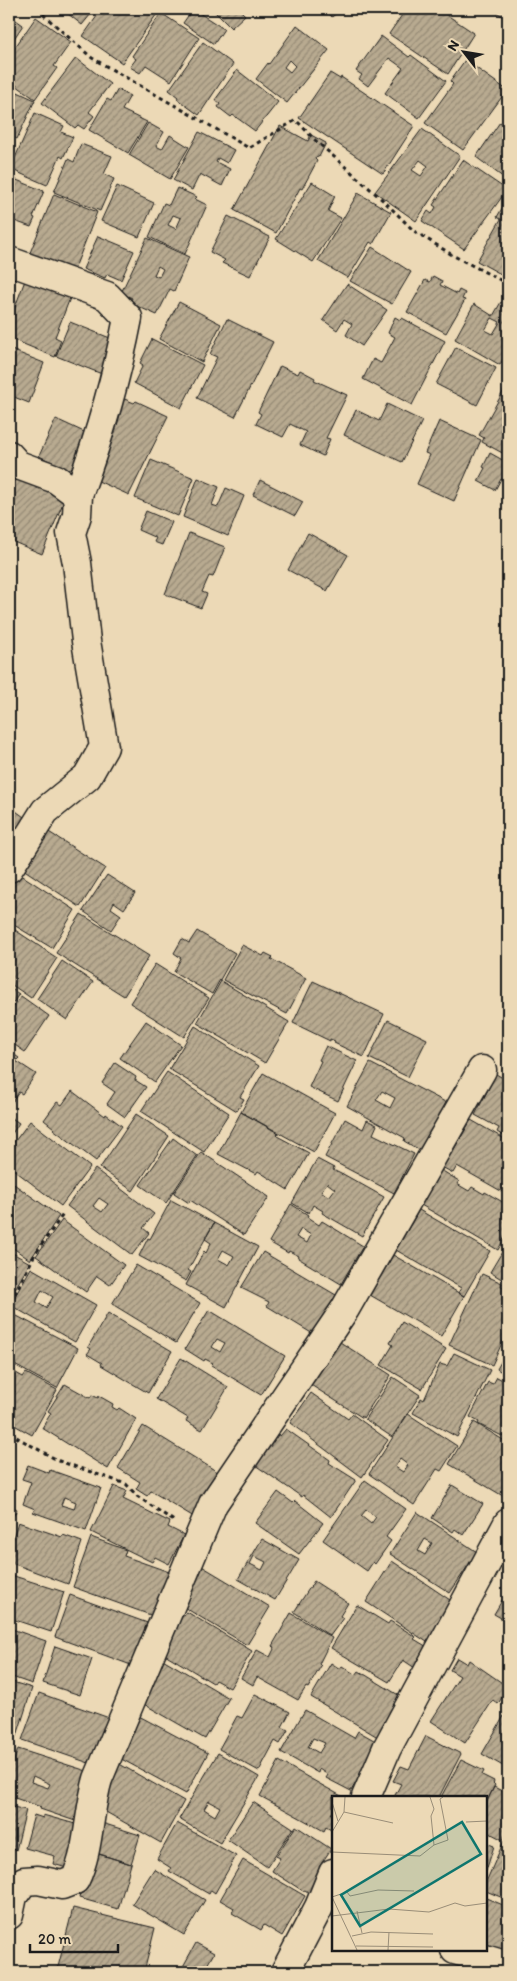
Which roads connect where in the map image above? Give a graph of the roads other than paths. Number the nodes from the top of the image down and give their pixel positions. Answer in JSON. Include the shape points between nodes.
{"nodes":[{"id":1,"x":9,"y":261,"type":"edge"},
{"id":2,"x":9,"y":455,"type":"edge"},
{"id":3,"x":78,"y":495,"type":"junction"},
{"id":4,"x":9,"y":868,"type":"edge"},
{"id":5,"x":482,"y":1070,"type":"dead end"},
{"id":6,"x":508,"y":1523,"type":"edge"},
{"id":7,"x":366,"y":1796,"type":"edge"},
{"id":8,"x":332,"y":1879,"type":"edge"},
{"id":9,"x":326,"y":1909,"type":"edge"},
{"id":10,"x":9,"y":1915,"type":"edge"},
{"id":11,"x":458,"y":1951,"type":"edge"},
{"id":12,"x":508,"y":1966,"type":"edge"},
{"id":13,"x":285,"y":1972,"type":"edge"}],
"edges":[{"from":1,"to":3,"type":"street","via":[[107,296],[128,318],[101,431]]},
{"from":2,"to":3,"type":"street","via":[[18,465],[56,479]]},
{"from":3,"to":4,"type":"street","via":[[77,515],[71,533],[104,747],[87,778],[45,811]]},
{"from":5,"to":10,"type":"street","via":[[345,1309],[213,1504],[98,1779],[83,1863],[74,1880],[62,1884],[24,1881],[13,1896]]},
{"from":6,"to":7,"type":"street","via":[[386,1748]]},
{"from":8,"to":9,"type":"street"},
{"from":9,"to":13,"type":"street"},
{"from":11,"to":12,"type":"street"}]}
